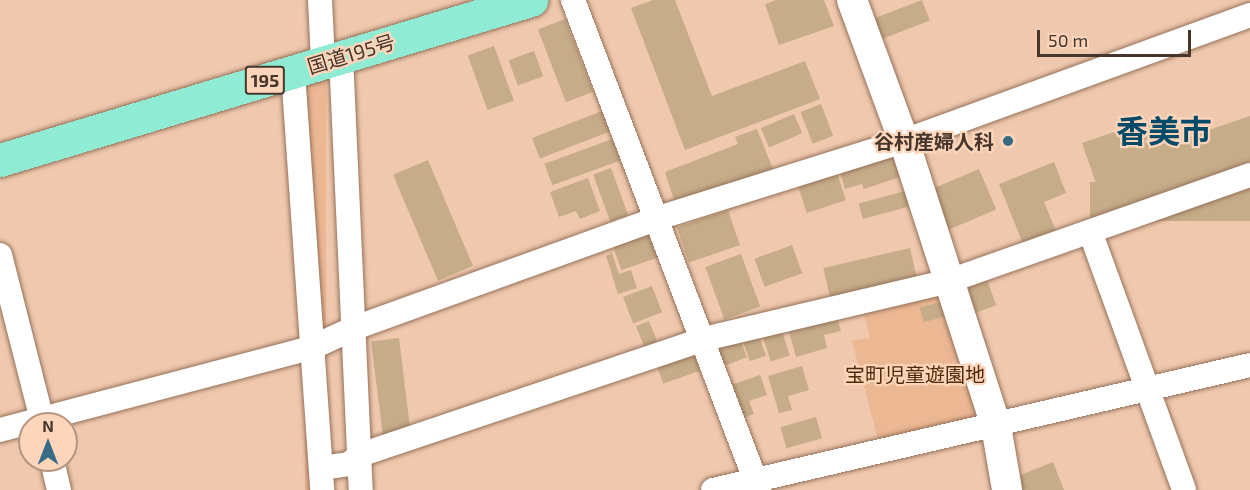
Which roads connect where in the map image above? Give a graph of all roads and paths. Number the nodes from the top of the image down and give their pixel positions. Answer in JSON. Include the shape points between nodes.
{"nodes":[{"id":1,"x":320,"y":0,"type":"edge"},
{"id":2,"x":531,"y":0,"type":"edge"},
{"id":3,"x":573,"y":0,"type":"edge"},
{"id":4,"x":852,"y":0,"type":"edge"},
{"id":5,"x":1250,"y":15,"type":"edge"},
{"id":6,"x":319,"y":63,"type":"junction"},
{"id":7,"x":904,"y":141,"type":"junction"},
{"id":8,"x":0,"y":160,"type":"edge"},
{"id":9,"x":1250,"y":175,"type":"edge"},
{"id":10,"x":658,"y":218,"type":"junction"},
{"id":11,"x":1091,"y":234,"type":"junction"},
{"id":12,"x":0,"y":255,"type":"edge"},
{"id":13,"x":949,"y":281,"type":"junction"},
{"id":14,"x":352,"y":328,"type":"junction"},
{"id":15,"x":704,"y":339,"type":"junction"},
{"id":16,"x":311,"y":348,"type":"junction"},
{"id":17,"x":1250,"y":364,"type":"edge"},
{"id":18,"x":1149,"y":389,"type":"junction"},
{"id":19,"x":40,"y":412,"type":"edge"},
{"id":20,"x":78,"y":412,"type":"edge"},
{"id":21,"x":996,"y":426,"type":"junction"},
{"id":22,"x":18,"y":427,"type":"edge"},
{"id":23,"x":0,"y":430,"type":"edge"},
{"id":24,"x":360,"y":455,"type":"junction"},
{"id":25,"x":55,"y":472,"type":"edge"},
{"id":26,"x":322,"y":479,"type":"edge"},
{"id":27,"x":758,"y":485,"type":"edge"},
{"id":28,"x":59,"y":490,"type":"edge"},
{"id":29,"x":361,"y":490,"type":"edge"},
{"id":30,"x":713,"y":490,"type":"edge"},
{"id":31,"x":1007,"y":490,"type":"edge"},
{"id":32,"x":1184,"y":490,"type":"edge"}],
"edges":[{"from":1,"to":6,"type":"street"},
{"from":2,"to":6,"type":"highway","name":"国道195号","number":"195"},
{"from":3,"to":10,"type":"street"},
{"from":4,"to":7,"type":"street"},
{"from":5,"to":7,"type":"street"},
{"from":6,"to":8,"type":"highway","name":"国道195号","number":"195"},
{"from":6,"to":14,"type":"street"},
{"from":6,"to":16,"type":"street"},
{"from":7,"to":10,"type":"street"},
{"from":7,"to":13,"type":"street"},
{"from":9,"to":11,"type":"street"},
{"from":10,"to":14,"type":"street"},
{"from":10,"to":15,"type":"street"},
{"from":11,"to":13,"type":"street"},
{"from":11,"to":18,"type":"street"},
{"from":12,"to":19,"type":"street"},
{"from":13,"to":15,"type":"street"},
{"from":13,"to":21,"type":"street"},
{"from":14,"to":16,"type":"street"},
{"from":14,"to":24,"type":"street"},
{"from":15,"to":24,"type":"street"},
{"from":15,"to":27,"type":"street"},
{"from":16,"to":20,"type":"street"},
{"from":16,"to":26,"type":"street"},
{"from":17,"to":18,"type":"street"},
{"from":18,"to":21,"type":"street"},
{"from":18,"to":32,"type":"street"},
{"from":21,"to":27,"type":"street"},
{"from":21,"to":31,"type":"street"},
{"from":22,"to":23,"type":"street"},
{"from":24,"to":26,"type":"street"},
{"from":24,"to":29,"type":"street"},
{"from":25,"to":28,"type":"street"},
{"from":27,"to":30,"type":"street"}]}
